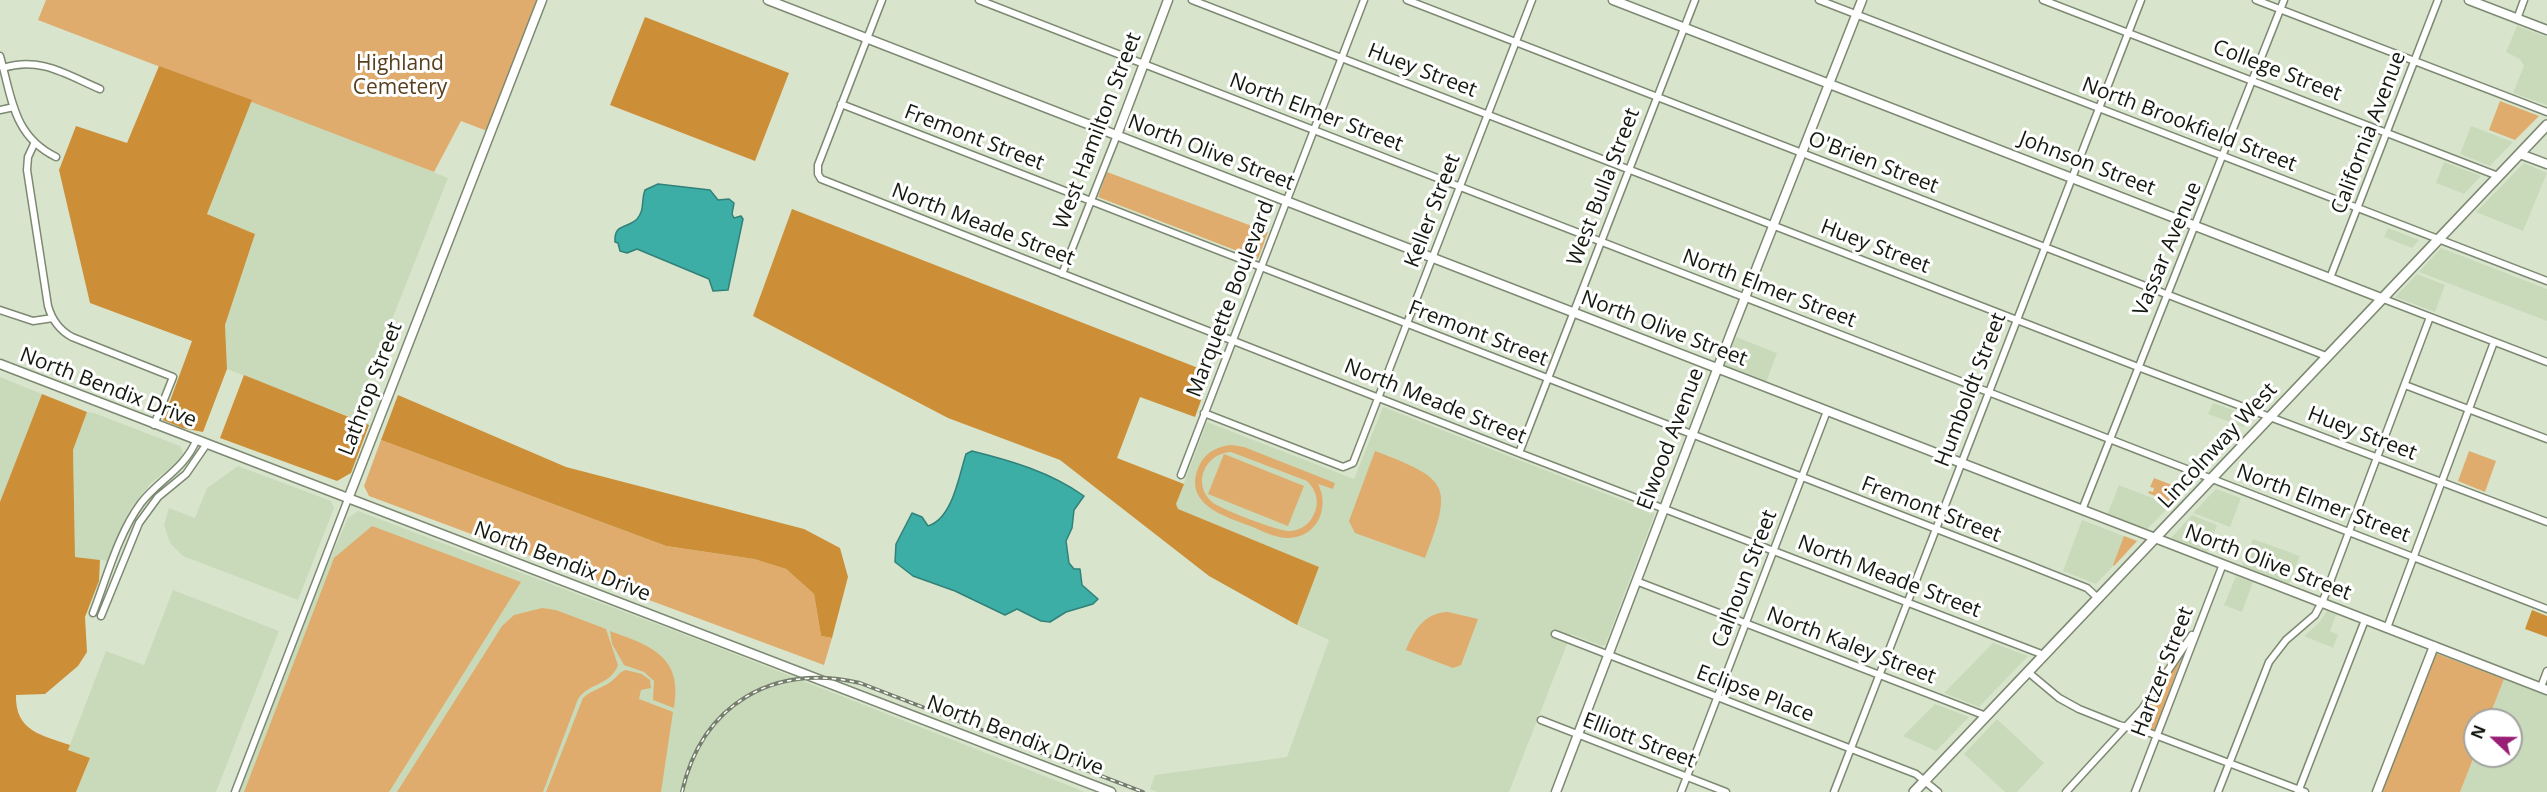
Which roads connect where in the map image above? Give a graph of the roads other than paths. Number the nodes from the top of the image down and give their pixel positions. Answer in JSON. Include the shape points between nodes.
{"nodes":[{"id":1,"x":542,"y":0,"type":"edge"},
{"id":2,"x":768,"y":0,"type":"edge"},
{"id":3,"x":882,"y":0,"type":"edge"},
{"id":4,"x":979,"y":0,"type":"edge"},
{"id":5,"x":1167,"y":0,"type":"edge"},
{"id":6,"x":1192,"y":0,"type":"edge"},
{"id":7,"x":1364,"y":0,"type":"edge"},
{"id":8,"x":1407,"y":0,"type":"edge"},
{"id":9,"x":1532,"y":0,"type":"edge"},
{"id":10,"x":1614,"y":0,"type":"edge"},
{"id":11,"x":1695,"y":0,"type":"edge"},
{"id":12,"x":1819,"y":0,"type":"edge"},
{"id":13,"x":1862,"y":0,"type":"edge"},
{"id":14,"x":2043,"y":0,"type":"edge"},
{"id":15,"x":2141,"y":0,"type":"edge"},
{"id":16,"x":2256,"y":0,"type":"edge"},
{"id":17,"x":2284,"y":0,"type":"edge"},
{"id":18,"x":2438,"y":0,"type":"edge"},
{"id":19,"x":2469,"y":0,"type":"edge"},
{"id":20,"x":2524,"y":0,"type":"edge"},
{"id":21,"x":2281,"y":10,"type":"junction"},
{"id":22,"x":1856,"y":15,"type":"junction"},
{"id":23,"x":2517,"y":19,"type":"junction"},
{"id":24,"x":1683,"y":27,"type":"junction"},
{"id":25,"x":2547,"y":30,"type":"edge"},
{"id":26,"x":2128,"y":33,"type":"junction"},
{"id":27,"x":867,"y":38,"type":"junction"},
{"id":28,"x":1516,"y":42,"type":"junction"},
{"id":29,"x":0,"y":57,"type":"edge"},
{"id":30,"x":1342,"y":58,"type":"junction"},
{"id":31,"x":2414,"y":61,"type":"junction"},
{"id":32,"x":1143,"y":64,"type":"junction"},
{"id":33,"x":3,"y":69,"type":"junction"},
{"id":34,"x":2253,"y":81,"type":"junction"},
{"id":35,"x":1829,"y":84,"type":"junction"},
{"id":36,"x":100,"y":89,"type":"dead end"},
{"id":37,"x":1656,"y":97,"type":"junction"},
{"id":38,"x":842,"y":104,"type":"junction"},
{"id":39,"x":14,"y":106,"type":"junction"},
{"id":40,"x":2098,"y":108,"type":"junction"},
{"id":41,"x":0,"y":110,"type":"edge"},
{"id":42,"x":2547,"y":112,"type":"edge"},
{"id":43,"x":1488,"y":114,"type":"junction"},
{"id":44,"x":2547,"y":125,"type":"edge"},
{"id":45,"x":1314,"y":130,"type":"junction"},
{"id":46,"x":2386,"y":132,"type":"junction"},
{"id":47,"x":1117,"y":135,"type":"junction"},
{"id":48,"x":34,"y":144,"type":"junction"},
{"id":49,"x":1803,"y":153,"type":"junction"},
{"id":50,"x":2520,"y":154,"type":"junction"},
{"id":51,"x":2223,"y":156,"type":"junction"},
{"id":52,"x":56,"y":157,"type":"dead end"},
{"id":53,"x":2547,"y":164,"type":"edge"},
{"id":54,"x":1628,"y":169,"type":"junction"},
{"id":55,"x":2498,"y":176,"type":"junction"},
{"id":56,"x":2071,"y":177,"type":"junction"},
{"id":57,"x":1460,"y":187,"type":"junction"},
{"id":58,"x":1091,"y":201,"type":"junction"},
{"id":59,"x":1287,"y":201,"type":"junction"},
{"id":60,"x":2357,"y":208,"type":"junction"},
{"id":61,"x":1774,"y":225,"type":"junction"},
{"id":62,"x":2195,"y":226,"type":"junction"},
{"id":63,"x":2438,"y":239,"type":"junction"},
{"id":64,"x":1600,"y":241,"type":"junction"},
{"id":65,"x":2044,"y":247,"type":"junction"},
{"id":66,"x":1432,"y":258,"type":"junction"},
{"id":67,"x":1261,"y":267,"type":"junction"},
{"id":68,"x":1062,"y":274,"type":"junction"},
{"id":69,"x":2330,"y":278,"type":"junction"},
{"id":70,"x":2547,"y":281,"type":"edge"},
{"id":71,"x":2167,"y":294,"type":"junction"},
{"id":72,"x":1746,"y":298,"type":"junction"},
{"id":73,"x":2381,"y":298,"type":"junction"},
{"id":74,"x":0,"y":310,"type":"edge"},
{"id":75,"x":1573,"y":312,"type":"junction"},
{"id":76,"x":2430,"y":317,"type":"junction"},
{"id":77,"x":52,"y":318,"type":"junction"},
{"id":78,"x":2015,"y":319,"type":"junction"},
{"id":79,"x":1407,"y":324,"type":"junction"},
{"id":80,"x":1232,"y":340,"type":"junction"},
{"id":81,"x":2494,"y":342,"type":"junction"},
{"id":82,"x":2326,"y":356,"type":"junction"},
{"id":83,"x":2546,"y":359,"type":"edge"},
{"id":84,"x":0,"y":364,"type":"edge"},
{"id":85,"x":2138,"y":367,"type":"junction"},
{"id":86,"x":1717,"y":369,"type":"junction"},
{"id":87,"x":1548,"y":378,"type":"junction"},
{"id":88,"x":2404,"y":385,"type":"junction"},
{"id":89,"x":1988,"y":392,"type":"junction"},
{"id":90,"x":1379,"y":398,"type":"junction"},
{"id":91,"x":2469,"y":409,"type":"junction"},
{"id":92,"x":1827,"y":411,"type":"junction"},
{"id":93,"x":1204,"y":413,"type":"junction"},
{"id":94,"x":2269,"y":416,"type":"junction"},
{"id":95,"x":154,"y":425,"type":"junction"},
{"id":96,"x":1692,"y":435,"type":"junction"},
{"id":97,"x":2110,"y":439,"type":"junction"},
{"id":98,"x":2547,"y":439,"type":"edge"},
{"id":99,"x":196,"y":441,"type":"junction"},
{"id":100,"x":206,"y":445,"type":"junction"},
{"id":101,"x":1519,"y":453,"type":"junction"},
{"id":102,"x":2378,"y":457,"type":"junction"},
{"id":103,"x":1960,"y":463,"type":"junction"},
{"id":104,"x":1180,"y":476,"type":"dead end"},
{"id":105,"x":1801,"y":477,"type":"junction"},
{"id":106,"x":2212,"y":479,"type":"junction"},
{"id":107,"x":2441,"y":482,"type":"junction"},
{"id":108,"x":348,"y":499,"type":"junction"},
{"id":109,"x":1664,"y":508,"type":"junction"},
{"id":110,"x":2082,"y":510,"type":"junction"},
{"id":111,"x":2547,"y":522,"type":"edge"},
{"id":112,"x":1935,"y":529,"type":"junction"},
{"id":113,"x":2350,"y":532,"type":"junction"},
{"id":114,"x":2156,"y":538,"type":"junction"},
{"id":115,"x":1774,"y":549,"type":"junction"},
{"id":116,"x":2413,"y":557,"type":"junction"},
{"id":117,"x":2223,"y":564,"type":"junction"},
{"id":118,"x":1636,"y":581,"type":"junction"},
{"id":119,"x":2099,"y":599,"type":"junction"},
{"id":120,"x":1907,"y":601,"type":"junction"},
{"id":121,"x":2322,"y":603,"type":"junction"},
{"id":122,"x":2547,"y":609,"type":"edge"},
{"id":123,"x":93,"y":613,"type":"dead end"},
{"id":124,"x":102,"y":616,"type":"dead end"},
{"id":125,"x":2365,"y":620,"type":"junction"},
{"id":126,"x":2201,"y":622,"type":"junction"},
{"id":127,"x":1745,"y":623,"type":"junction"},
{"id":128,"x":2387,"y":628,"type":"junction"},
{"id":129,"x":1555,"y":634,"type":"dead end"},
{"id":130,"x":2433,"y":646,"type":"junction"},
{"id":131,"x":1608,"y":655,"type":"junction"},
{"id":132,"x":2044,"y":655,"type":"junction"},
{"id":133,"x":2547,"y":671,"type":"edge"},
{"id":134,"x":2028,"y":672,"type":"junction"},
{"id":135,"x":1879,"y":675,"type":"junction"},
{"id":136,"x":2544,"y":688,"type":"edge"},
{"id":137,"x":1717,"y":697,"type":"junction"},
{"id":138,"x":1986,"y":716,"type":"junction"},
{"id":139,"x":1541,"y":720,"type":"dead end"},
{"id":140,"x":2127,"y":727,"type":"junction"},
{"id":141,"x":1578,"y":735,"type":"junction"},
{"id":142,"x":2156,"y":735,"type":"junction"},
{"id":143,"x":1850,"y":748,"type":"junction"},
{"id":144,"x":2230,"y":763,"type":"junction"},
{"id":145,"x":1686,"y":777,"type":"junction"},
{"id":146,"x":1926,"y":780,"type":"junction"},
{"id":147,"x":2301,"y":791,"type":"edge"},
{"id":148,"x":235,"y":792,"type":"edge"},
{"id":149,"x":1109,"y":792,"type":"edge"},
{"id":150,"x":1556,"y":792,"type":"edge"},
{"id":151,"x":1681,"y":792,"type":"edge"},
{"id":152,"x":1726,"y":792,"type":"edge"},
{"id":153,"x":1833,"y":792,"type":"edge"},
{"id":154,"x":1914,"y":792,"type":"edge"},
{"id":155,"x":1938,"y":792,"type":"edge"},
{"id":156,"x":2066,"y":792,"type":"edge"},
{"id":157,"x":2135,"y":792,"type":"edge"},
{"id":158,"x":2218,"y":792,"type":"edge"},
{"id":159,"x":2377,"y":792,"type":"edge"}],
"edges":[{"from":1,"to":108,"type":"street","name":"Lathrop Street"},
{"from":2,"to":27,"type":"street","name":"North Olive Street"},
{"from":3,"to":27,"type":"street"},
{"from":4,"to":32,"type":"street","name":"North Elmer Street"},
{"from":5,"to":32,"type":"street","name":"West Hamilton Street"},
{"from":6,"to":30,"type":"street","name":"Huey Street"},
{"from":7,"to":30,"type":"street","name":"Marquette Boulevard"},
{"from":8,"to":28,"type":"street","name":"O'Brien Street"},
{"from":9,"to":28,"type":"street","name":"Keller Street"},
{"from":10,"to":24,"type":"street","name":"Johnson Street"},
{"from":11,"to":24,"type":"street","name":"West Bulla Street"},
{"from":12,"to":22,"type":"street","name":"North Brookfield Street"},
{"from":13,"to":22,"type":"street","name":"Elwood Avenue"},
{"from":14,"to":26,"type":"street","name":"College Street"},
{"from":15,"to":26,"type":"street","name":"Humboldt Street"},
{"from":16,"to":21,"type":"street"},
{"from":17,"to":21,"type":"street","name":"Vassar Avenue"},
{"from":18,"to":31,"type":"street","name":"California Avenue"},
{"from":19,"to":23,"type":"street"},
{"from":20,"to":23,"type":"street"},
{"from":21,"to":31,"type":"street"},
{"from":21,"to":34,"type":"street","name":"Vassar Avenue"},
{"from":22,"to":35,"type":"street","name":"Elwood Avenue"},
{"from":22,"to":40,"type":"street","name":"North Brookfield Street"},
{"from":23,"to":25,"type":"street"},
{"from":24,"to":35,"type":"street","name":"Johnson Street"},
{"from":24,"to":37,"type":"street","name":"West Bulla Street"},
{"from":26,"to":34,"type":"street","name":"College Street"},
{"from":26,"to":40,"type":"street","name":"Humboldt Street"},
{"from":27,"to":38,"type":"street"},
{"from":27,"to":47,"type":"street","name":"North Olive Street"},
{"from":28,"to":37,"type":"street","name":"O'Brien Street"},
{"from":28,"to":43,"type":"street","name":"Keller Street"},
{"from":29,"to":33,"type":"street"},
{"from":30,"to":43,"type":"street","name":"Huey Street"},
{"from":30,"to":45,"type":"street","name":"Marquette Boulevard"},
{"from":31,"to":42,"type":"street"},
{"from":31,"to":46,"type":"street","name":"California Avenue"},
{"from":32,"to":45,"type":"street","name":"North Elmer Street"},
{"from":32,"to":47,"type":"street","name":"West Hamilton Street"},
{"from":33,"to":36,"type":"street","via":[[20,63],[37,64]]},
{"from":33,"to":39,"type":"street"},
{"from":34,"to":46,"type":"street","name":"College Street"},
{"from":34,"to":51,"type":"street","name":"Vassar Avenue"},
{"from":35,"to":49,"type":"street","name":"Elwood Avenue"},
{"from":35,"to":56,"type":"street","name":"Johnson Street"},
{"from":37,"to":49,"type":"street","name":"O'Brien Street"},
{"from":37,"to":54,"type":"street","name":"West Bulla Street"},
{"from":38,"to":58,"type":"street","name":"Fremont Street"},
{"from":38,"to":68,"type":"street","name":"North Meade Street","via":[[818,165],[821,179]]},
{"from":39,"to":41,"type":"street"},
{"from":39,"to":48,"type":"street","via":[[23,131]]},
{"from":40,"to":51,"type":"street","name":"North Brookfield Street"},
{"from":40,"to":56,"type":"street","name":"Humboldt Street"},
{"from":43,"to":54,"type":"street","name":"Huey Street"},
{"from":43,"to":57,"type":"street","name":"Keller Street"},
{"from":44,"to":50,"type":"main road","name":"Lincolnway West"},
{"from":45,"to":57,"type":"street","name":"North Elmer Street"},
{"from":45,"to":59,"type":"street","name":"Marquette Boulevard"},
{"from":46,"to":55,"type":"street","name":"College Street"},
{"from":46,"to":60,"type":"street","name":"California Avenue"},
{"from":47,"to":58,"type":"street","name":"West Hamilton Street"},
{"from":47,"to":59,"type":"street","name":"North Olive Street"},
{"from":48,"to":52,"type":"street"},
{"from":48,"to":77,"type":"street","via":[[27,170]]},
{"from":49,"to":61,"type":"street","name":"Elwood Avenue"},
{"from":49,"to":65,"type":"street","name":"O'Brien Street"},
{"from":50,"to":53,"type":"street"},
{"from":50,"to":55,"type":"main road","name":"Lincolnway West"},
{"from":51,"to":60,"type":"street","name":"North Brookfield Street"},
{"from":51,"to":62,"type":"street","name":"Vassar Avenue"},
{"from":54,"to":61,"type":"street","name":"Huey Street"},
{"from":54,"to":64,"type":"street","name":"West Bulla Street"},
{"from":55,"to":63,"type":"main road","name":"Lincolnway West"},
{"from":56,"to":62,"type":"street","name":"Johnson Street"},
{"from":56,"to":65,"type":"street","name":"Humboldt Street"},
{"from":57,"to":64,"type":"street","name":"North Elmer Street"},
{"from":57,"to":66,"type":"street","name":"Keller Street"},
{"from":58,"to":67,"type":"street","name":"Fremont Street"},
{"from":58,"to":68,"type":"street","name":"West Hamilton Street"},
{"from":59,"to":66,"type":"street","name":"North Olive Street"},
{"from":59,"to":67,"type":"street","name":"Marquette Boulevard"},
{"from":60,"to":63,"type":"street","name":"North Brookfield Street"},
{"from":60,"to":69,"type":"street","name":"California Avenue"},
{"from":61,"to":72,"type":"street","name":"Elwood Avenue"},
{"from":61,"to":78,"type":"street","name":"Huey Street"},
{"from":62,"to":69,"type":"street","name":"Johnson Street"},
{"from":62,"to":71,"type":"street","name":"Vassar Avenue"},
{"from":63,"to":70,"type":"street","name":"North Brookfield Street"},
{"from":63,"to":73,"type":"main road","name":"Lincolnway West"},
{"from":64,"to":72,"type":"street","name":"North Elmer Street"},
{"from":64,"to":75,"type":"street","name":"West Bulla Street"},
{"from":65,"to":71,"type":"street","name":"O'Brien Street"},
{"from":65,"to":78,"type":"street","name":"Humboldt Street"},
{"from":66,"to":75,"type":"street","name":"North Olive Street"},
{"from":66,"to":79,"type":"street","name":"Keller Street"},
{"from":67,"to":79,"type":"street","name":"Fremont Street"},
{"from":67,"to":80,"type":"street","name":"Marquette Boulevard"},
{"from":68,"to":80,"type":"street","name":"North Meade Street"},
{"from":69,"to":73,"type":"street","name":"Johnson Street"},
{"from":71,"to":82,"type":"street","name":"O'Brien Street"},
{"from":71,"to":85,"type":"street","name":"Vassar Avenue"},
{"from":72,"to":86,"type":"street","name":"Elwood Avenue"},
{"from":72,"to":89,"type":"street","name":"North Elmer Street"},
{"from":73,"to":76,"type":"street","name":"Johnson Street"},
{"from":73,"to":82,"type":"main road","name":"Lincolnway West"},
{"from":74,"to":77,"type":"street","via":[[33,321]]},
{"from":75,"to":86,"type":"street","name":"North Olive Street"},
{"from":75,"to":87,"type":"street","name":"West Bulla Street"},
{"from":76,"to":81,"type":"street","name":"Johnson Street"},
{"from":76,"to":88,"type":"street"},
{"from":77,"to":95,"type":"street","via":[[72,337],[173,377]]},
{"from":78,"to":85,"type":"street","name":"Huey Street"},
{"from":78,"to":89,"type":"street","name":"Humboldt Street"},
{"from":79,"to":87,"type":"street","name":"Fremont Street"},
{"from":79,"to":90,"type":"street","name":"Keller Street"},
{"from":80,"to":90,"type":"street","name":"North Meade Street"},
{"from":80,"to":93,"type":"street","name":"Marquette Boulevard"},
{"from":81,"to":83,"type":"street","name":"Johnson Street"},
{"from":81,"to":91,"type":"street"},
{"from":82,"to":94,"type":"main road","name":"Lincolnway West"},
{"from":84,"to":95,"type":"street","name":"North Bendix Drive"},
{"from":85,"to":94,"type":"street","name":"Huey Street"},
{"from":85,"to":97,"type":"street","name":"Vassar Avenue"},
{"from":86,"to":92,"type":"street","name":"North Olive Street"},
{"from":86,"to":96,"type":"street","name":"Elwood Avenue"},
{"from":87,"to":96,"type":"street","name":"Fremont Street"},
{"from":87,"to":101,"type":"street","name":"West Bulla Street"},
{"from":88,"to":91,"type":"street"},
{"from":88,"to":102,"type":"street"},
{"from":89,"to":97,"type":"street","name":"North Elmer Street"},
{"from":89,"to":103,"type":"street","name":"Humboldt Street"},
{"from":90,"to":93,"type":"street","name":"Keller Street","via":[[1353,463],[1343,467]]},
{"from":90,"to":101,"type":"street","name":"North Meade Street"},
{"from":91,"to":98,"type":"street"},
{"from":91,"to":107,"type":"street"},
{"from":92,"to":103,"type":"street","name":"North Olive Street"},
{"from":92,"to":105,"type":"street","name":"Calhoun Street"},
{"from":93,"to":104,"type":"street","name":"Marquette Boulevard"},
{"from":94,"to":102,"type":"street","name":"Huey Street"},
{"from":94,"to":106,"type":"main road","name":"Lincolnway West"},
{"from":95,"to":99,"type":"street","name":"North Bendix Drive"},
{"from":96,"to":105,"type":"street","name":"Fremont Street"},
{"from":96,"to":109,"type":"street","name":"Elwood Avenue"},
{"from":97,"to":106,"type":"street","name":"North Elmer Street"},
{"from":97,"to":110,"type":"street","name":"Vassar Avenue"},
{"from":99,"to":100,"type":"street","name":"North Bendix Drive"},
{"from":99,"to":123,"type":"street","via":[[187,459],[135,511]]},
{"from":100,"to":108,"type":"street","name":"North Bendix Drive"},
{"from":100,"to":124,"type":"street","via":[[194,465],[158,497],[139,523]]},
{"from":101,"to":109,"type":"street","name":"North Meade Street"},
{"from":102,"to":107,"type":"street","name":"Huey Street"},
{"from":102,"to":113,"type":"street"},
{"from":103,"to":110,"type":"street","name":"North Olive Street"},
{"from":103,"to":112,"type":"street","name":"Humboldt Street"},
{"from":105,"to":112,"type":"street","name":"Fremont Street"},
{"from":105,"to":115,"type":"street","name":"Calhoun Street"},
{"from":106,"to":113,"type":"street","name":"North Elmer Street"},
{"from":106,"to":114,"type":"main road","name":"Lincolnway West"},
{"from":107,"to":111,"type":"street","name":"Huey Street"},
{"from":107,"to":116,"type":"street"},
{"from":108,"to":148,"type":"street","name":"Lathrop Street"},
{"from":108,"to":149,"type":"street","name":"North Bendix Drive"},
{"from":109,"to":115,"type":"street","name":"North Meade Street"},
{"from":109,"to":118,"type":"street","name":"Elwood Avenue"},
{"from":110,"to":114,"type":"street","name":"North Olive Street"},
{"from":112,"to":119,"type":"street","name":"Fremont Street","via":[[2087,588]]},
{"from":112,"to":120,"type":"street","name":"Humboldt Street"},
{"from":113,"to":116,"type":"street","name":"North Elmer Street"},
{"from":113,"to":121,"type":"street"},
{"from":114,"to":117,"type":"street","name":"North Olive Street"},
{"from":114,"to":119,"type":"main road","name":"Lincolnway West"},
{"from":115,"to":120,"type":"street","name":"North Meade Street"},
{"from":115,"to":127,"type":"street","name":"Calhoun Street"},
{"from":116,"to":122,"type":"street","name":"North Elmer Street"},
{"from":116,"to":128,"type":"street"},
{"from":117,"to":121,"type":"street","name":"North Olive Street"},
{"from":117,"to":126,"type":"street","name":"Hartzer Street"},
{"from":118,"to":127,"type":"street","name":"North Kaley Street"},
{"from":118,"to":131,"type":"street","name":"Elwood Avenue"},
{"from":119,"to":132,"type":"main road","name":"Lincolnway West"},
{"from":120,"to":132,"type":"street","name":"North Meade Street"},
{"from":120,"to":135,"type":"street","name":"Humboldt Street"},
{"from":121,"to":125,"type":"street","name":"North Olive Street"},
{"from":121,"to":144,"type":"street","via":[[2269,662]]},
{"from":125,"to":128,"type":"street","name":"North Olive Street"},
{"from":125,"to":147,"type":"street"},
{"from":126,"to":140,"type":"street"},
{"from":126,"to":142,"type":"street","name":"Hartzer Street"},
{"from":127,"to":135,"type":"street","name":"North Kaley Street"},
{"from":127,"to":137,"type":"street","name":"Calhoun Street"},
{"from":128,"to":130,"type":"street","name":"North Olive Street"},
{"from":129,"to":131,"type":"street","name":"Eclipse Place"},
{"from":130,"to":136,"type":"street","name":"North Olive Street"},
{"from":130,"to":159,"type":"street"},
{"from":131,"to":137,"type":"street","name":"Eclipse Place"},
{"from":131,"to":141,"type":"street","name":"Elwood Avenue"},
{"from":132,"to":134,"type":"main road","name":"Lincolnway West"},
{"from":133,"to":136,"type":"street"},
{"from":134,"to":138,"type":"main road","name":"Lincolnway West"},
{"from":134,"to":140,"type":"street","via":[[2070,704]]},
{"from":135,"to":138,"type":"street","name":"North Kaley Street"},
{"from":135,"to":143,"type":"street","name":"Humboldt Street"},
{"from":137,"to":143,"type":"street","name":"Eclipse Place"},
{"from":137,"to":145,"type":"street","name":"Calhoun Street"},
{"from":138,"to":146,"type":"main road","name":"Lincolnway West"},
{"from":139,"to":141,"type":"street","name":"Elliott Street"},
{"from":140,"to":142,"type":"street"},
{"from":140,"to":156,"type":"street"},
{"from":141,"to":145,"type":"street","name":"Elliott Street"},
{"from":141,"to":150,"type":"street","name":"Elwood Avenue"},
{"from":142,"to":144,"type":"street"},
{"from":142,"to":157,"type":"street","name":"Hartzer Street"},
{"from":143,"to":146,"type":"street","name":"Eclipse Place"},
{"from":143,"to":153,"type":"street","name":"Humboldt Street"},
{"from":144,"to":147,"type":"street"},
{"from":144,"to":158,"type":"street"},
{"from":145,"to":151,"type":"street","name":"Calhoun Street"},
{"from":145,"to":152,"type":"street","name":"Elliott Street"},
{"from":146,"to":154,"type":"main road","name":"Lincolnway West"},
{"from":146,"to":155,"type":"street","name":"Eclipse Place"}]}
